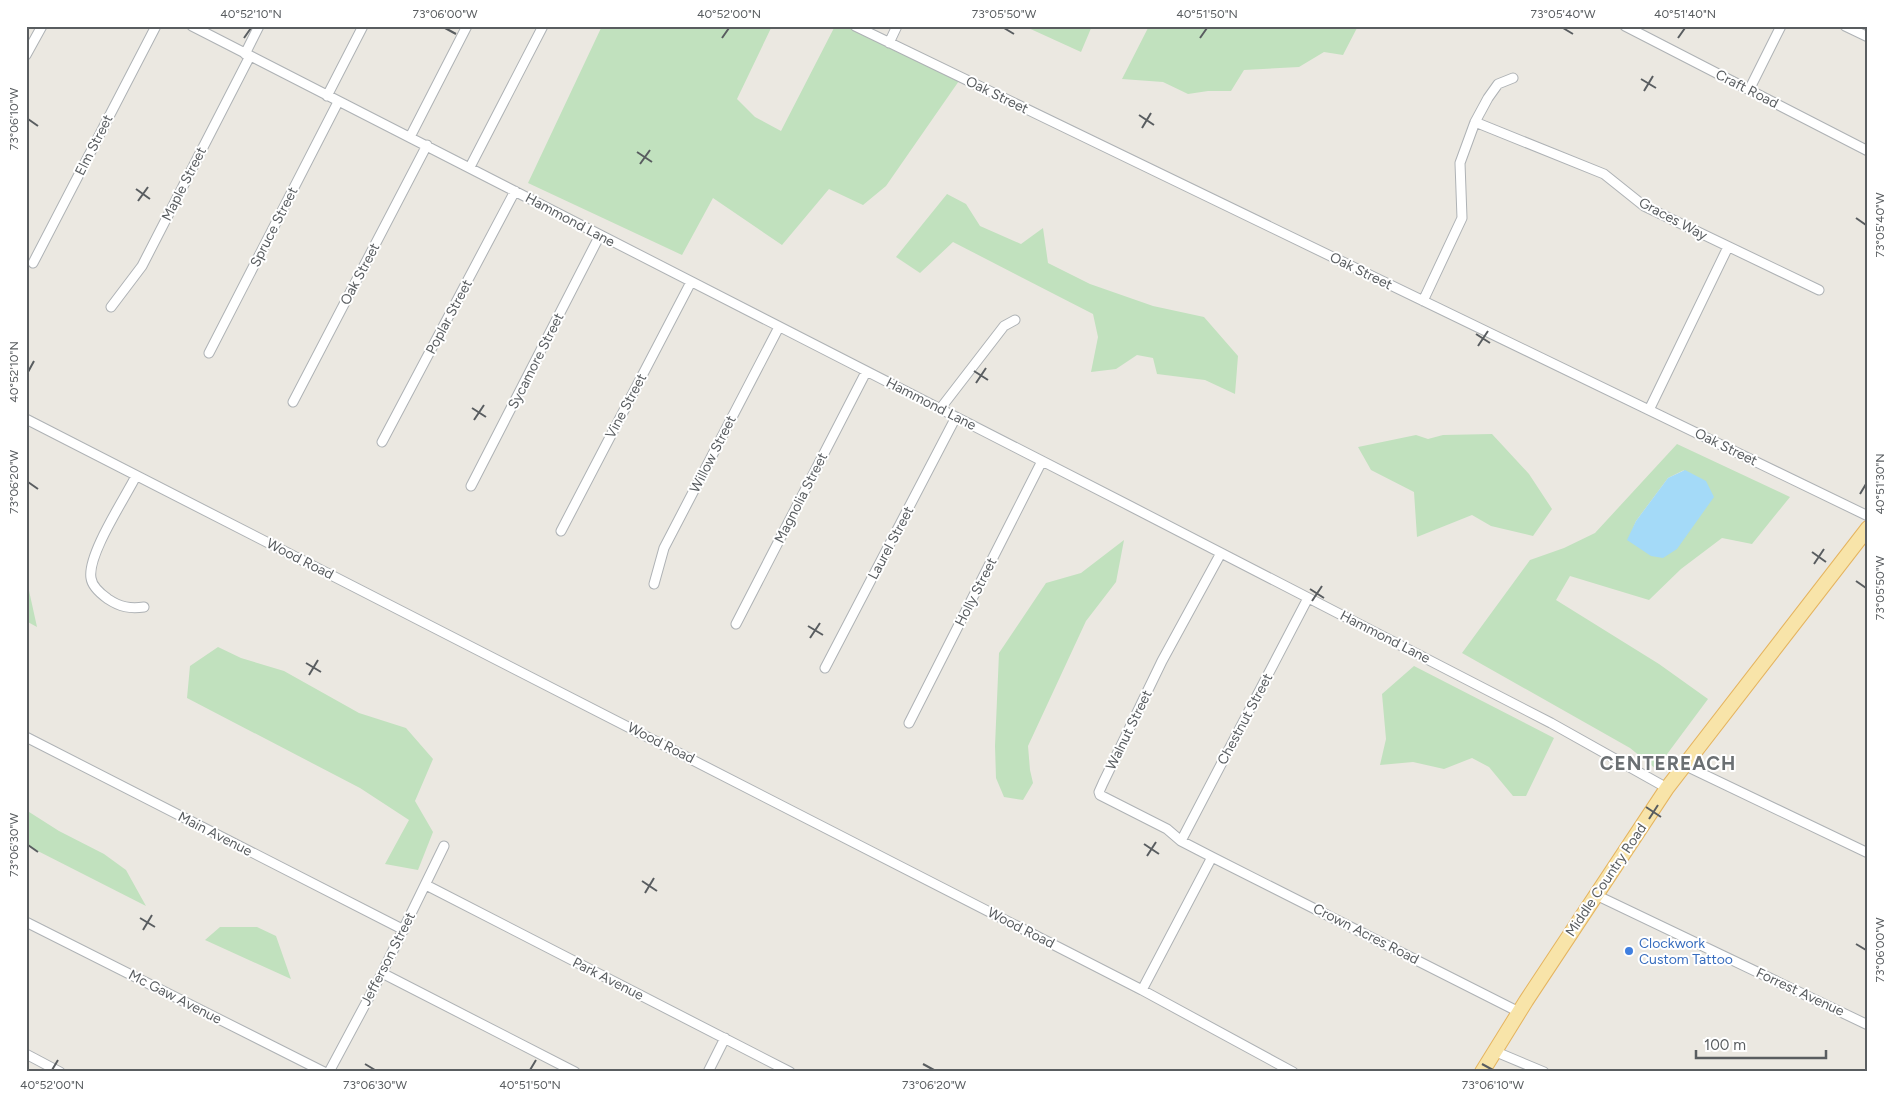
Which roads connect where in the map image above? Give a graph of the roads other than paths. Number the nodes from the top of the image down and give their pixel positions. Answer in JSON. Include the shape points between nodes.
{"nodes":[{"id":1,"x":42,"y":26,"type":"edge"},
{"id":2,"x":156,"y":26,"type":"edge"},
{"id":3,"x":192,"y":26,"type":"edge"},
{"id":4,"x":259,"y":26,"type":"edge"},
{"id":5,"x":363,"y":26,"type":"edge"},
{"id":6,"x":467,"y":26,"type":"edge"},
{"id":7,"x":543,"y":26,"type":"edge"},
{"id":8,"x":855,"y":26,"type":"edge"},
{"id":9,"x":897,"y":26,"type":"edge"},
{"id":10,"x":1625,"y":26,"type":"edge"},
{"id":11,"x":1782,"y":26,"type":"edge"},
{"id":12,"x":1845,"y":26,"type":"edge"},
{"id":13,"x":1868,"y":38,"type":"edge"},
{"id":14,"x":889,"y":43,"type":"junction"},
{"id":15,"x":26,"y":55,"type":"edge"},
{"id":16,"x":248,"y":55,"type":"junction"},
{"id":17,"x":1513,"y":78,"type":"dead end"},
{"id":18,"x":1749,"y":90,"type":"junction"},
{"id":19,"x":327,"y":96,"type":"junction"},
{"id":20,"x":338,"y":102,"type":"junction"},
{"id":21,"x":1475,"y":122,"type":"junction"},
{"id":22,"x":410,"y":137,"type":"junction"},
{"id":23,"x":427,"y":145,"type":"junction"},
{"id":24,"x":1868,"y":151,"type":"edge"},
{"id":25,"x":470,"y":167,"type":"junction"},
{"id":26,"x":515,"y":191,"type":"junction"},
{"id":27,"x":600,"y":235,"type":"junction"},
{"id":28,"x":1728,"y":247,"type":"junction"},
{"id":29,"x":33,"y":263,"type":"dead end"},
{"id":30,"x":691,"y":282,"type":"junction"},
{"id":31,"x":1819,"y":290,"type":"dead end"},
{"id":32,"x":1423,"y":301,"type":"junction"},
{"id":33,"x":111,"y":307,"type":"dead end"},
{"id":34,"x":1014,"y":320,"type":"dead end"},
{"id":35,"x":779,"y":327,"type":"junction"},
{"id":36,"x":209,"y":353,"type":"dead end"},
{"id":37,"x":866,"y":372,"type":"junction"},
{"id":38,"x":293,"y":402,"type":"dead end"},
{"id":39,"x":940,"y":409,"type":"junction"},
{"id":40,"x":1648,"y":410,"type":"junction"},
{"id":41,"x":956,"y":417,"type":"junction"},
{"id":42,"x":26,"y":419,"type":"edge"},
{"id":43,"x":382,"y":442,"type":"dead end"},
{"id":44,"x":1042,"y":461,"type":"junction"},
{"id":45,"x":136,"y":476,"type":"junction"},
{"id":46,"x":471,"y":486,"type":"dead end"},
{"id":47,"x":1868,"y":516,"type":"edge"},
{"id":48,"x":1868,"y":528,"type":"edge"},
{"id":49,"x":561,"y":530,"type":"dead end"},
{"id":50,"x":1221,"y":553,"type":"junction"},
{"id":51,"x":654,"y":584,"type":"dead end"},
{"id":52,"x":1308,"y":598,"type":"junction"},
{"id":53,"x":144,"y":607,"type":"dead end"},
{"id":54,"x":736,"y":624,"type":"dead end"},
{"id":55,"x":825,"y":668,"type":"dead end"},
{"id":56,"x":910,"y":722,"type":"dead end"},
{"id":57,"x":26,"y":737,"type":"edge"},
{"id":58,"x":1684,"y":765,"type":"junction"},
{"id":59,"x":1667,"y":788,"type":"junction"},
{"id":60,"x":1181,"y":841,"type":"junction"},
{"id":61,"x":444,"y":846,"type":"dead end"},
{"id":62,"x":1868,"y":853,"type":"edge"},
{"id":63,"x":1212,"y":857,"type":"junction"},
{"id":64,"x":426,"y":885,"type":"junction"},
{"id":65,"x":1596,"y":895,"type":"junction"},
{"id":66,"x":26,"y":922,"type":"edge"},
{"id":67,"x":404,"y":930,"type":"junction"},
{"id":68,"x":382,"y":973,"type":"junction"},
{"id":69,"x":1142,"y":990,"type":"junction"},
{"id":70,"x":1519,"y":1012,"type":"junction"},
{"id":71,"x":1868,"y":1024,"type":"edge"},
{"id":72,"x":724,"y":1038,"type":"junction"},
{"id":73,"x":1494,"y":1051,"type":"junction"},
{"id":74,"x":26,"y":1054,"type":"edge"},
{"id":75,"x":60,"y":1072,"type":"edge"},
{"id":76,"x":324,"y":1072,"type":"edge"},
{"id":77,"x":329,"y":1072,"type":"edge"},
{"id":78,"x":575,"y":1072,"type":"edge"},
{"id":79,"x":708,"y":1072,"type":"edge"},
{"id":80,"x":790,"y":1072,"type":"edge"},
{"id":81,"x":1293,"y":1072,"type":"edge"},
{"id":82,"x":1482,"y":1072,"type":"edge"},
{"id":83,"x":1544,"y":1072,"type":"edge"}],
"edges":[{"from":1,"to":15,"type":"street"},
{"from":2,"to":29,"type":"street","name":"Elm Street"},
{"from":3,"to":16,"type":"street","name":"Hammond Lane"},
{"from":4,"to":16,"type":"street","name":"Maple Street"},
{"from":5,"to":19,"type":"street"},
{"from":6,"to":22,"type":"street"},
{"from":7,"to":25,"type":"street"},
{"from":8,"to":14,"type":"street","name":"Oak Street"},
{"from":9,"to":14,"type":"street"},
{"from":10,"to":18,"type":"street","name":"Craft Road"},
{"from":11,"to":18,"type":"street"},
{"from":12,"to":13,"type":"street"},
{"from":14,"to":32,"type":"street","name":"Oak Street"},
{"from":16,"to":19,"type":"street","name":"Hammond Lane"},
{"from":16,"to":33,"type":"street","name":"Maple Street","via":[[142,266]]},
{"from":17,"to":21,"type":"street","via":[[1498,84]]},
{"from":18,"to":24,"type":"street","name":"Craft Road"},
{"from":19,"to":20,"type":"street","name":"Hammond Lane"},
{"from":20,"to":22,"type":"street","name":"Hammond Lane"},
{"from":20,"to":36,"type":"street","name":"Spruce Street"},
{"from":21,"to":28,"type":"street","name":"Graces Way","via":[[1604,174],[1644,206]]},
{"from":21,"to":32,"type":"street","via":[[1460,163],[1462,218]]},
{"from":22,"to":23,"type":"street","name":"Hammond Lane"},
{"from":23,"to":25,"type":"street","name":"Hammond Lane"},
{"from":23,"to":38,"type":"street","name":"Oak Street"},
{"from":25,"to":26,"type":"street","name":"Hammond Lane"},
{"from":26,"to":27,"type":"street","name":"Hammond Lane"},
{"from":26,"to":43,"type":"street","name":"Poplar Street"},
{"from":27,"to":30,"type":"street","name":"Hammond Lane"},
{"from":27,"to":46,"type":"street","name":"Sycamore Street"},
{"from":28,"to":31,"type":"street","name":"Graces Way"},
{"from":28,"to":40,"type":"street"},
{"from":30,"to":35,"type":"street","name":"Hammond Lane"},
{"from":30,"to":49,"type":"street","name":"Vine Street"},
{"from":32,"to":40,"type":"street","name":"Oak Street"},
{"from":34,"to":39,"type":"street","via":[[1004,326]]},
{"from":35,"to":37,"type":"street","name":"Hammond Lane"},
{"from":35,"to":51,"type":"street","name":"Willow Street","via":[[664,548]]},
{"from":37,"to":39,"type":"street","name":"Hammond Lane"},
{"from":37,"to":54,"type":"street","name":"Magnolia Street"},
{"from":39,"to":41,"type":"street","name":"Hammond Lane"},
{"from":40,"to":47,"type":"street","name":"Oak Street"},
{"from":41,"to":44,"type":"street","name":"Hammond Lane"},
{"from":41,"to":55,"type":"street","name":"Laurel Street"},
{"from":42,"to":45,"type":"street","name":"Wood Road"},
{"from":44,"to":50,"type":"street","name":"Hammond Lane"},
{"from":44,"to":56,"type":"street","name":"Holly Street"},
{"from":45,"to":53,"type":"street","via":[[93,558],[91,578],[94,586],[108,599],[131,609]]},
{"from":45,"to":69,"type":"street","name":"Wood Road"},
{"from":48,"to":58,"type":"main road","name":"Middle Country Road"},
{"from":50,"to":52,"type":"street","name":"Hammond Lane"},
{"from":50,"to":60,"type":"street","name":"Walnut Street","via":[[1162,661],[1099,792],[1166,829]]},
{"from":52,"to":59,"type":"street","name":"Hammond Lane","via":[[1551,723]]},
{"from":52,"to":60,"type":"street","name":"Chestnut Street"},
{"from":57,"to":67,"type":"street","name":"Main Avenue"},
{"from":58,"to":59,"type":"main road","name":"Middle Country Road"},
{"from":58,"to":62,"type":"street"},
{"from":59,"to":65,"type":"main road","name":"Middle Country Road"},
{"from":60,"to":63,"type":"street","name":"Walnut Street"},
{"from":61,"to":64,"type":"street","name":"Jefferson Street"},
{"from":63,"to":69,"type":"street"},
{"from":63,"to":70,"type":"street","name":"Crown Acres Road"},
{"from":64,"to":67,"type":"street","name":"Jefferson Street"},
{"from":64,"to":72,"type":"street","name":"Park Avenue"},
{"from":65,"to":70,"type":"main road","name":"Middle Country Road"},
{"from":65,"to":71,"type":"street","name":"Forrest Avenue"},
{"from":66,"to":76,"type":"street","name":"Mc Gaw Avenue"},
{"from":67,"to":68,"type":"street","name":"Jefferson Street"},
{"from":68,"to":77,"type":"street","name":"Jefferson Street"},
{"from":68,"to":78,"type":"street"},
{"from":69,"to":81,"type":"street","name":"Wood Road"},
{"from":70,"to":73,"type":"main road","name":"Middle Country Road"},
{"from":72,"to":79,"type":"street"},
{"from":72,"to":80,"type":"street","name":"Park Avenue"},
{"from":73,"to":82,"type":"main road","name":"Middle Country Road"},
{"from":73,"to":83,"type":"street"},
{"from":74,"to":75,"type":"street"}]}
